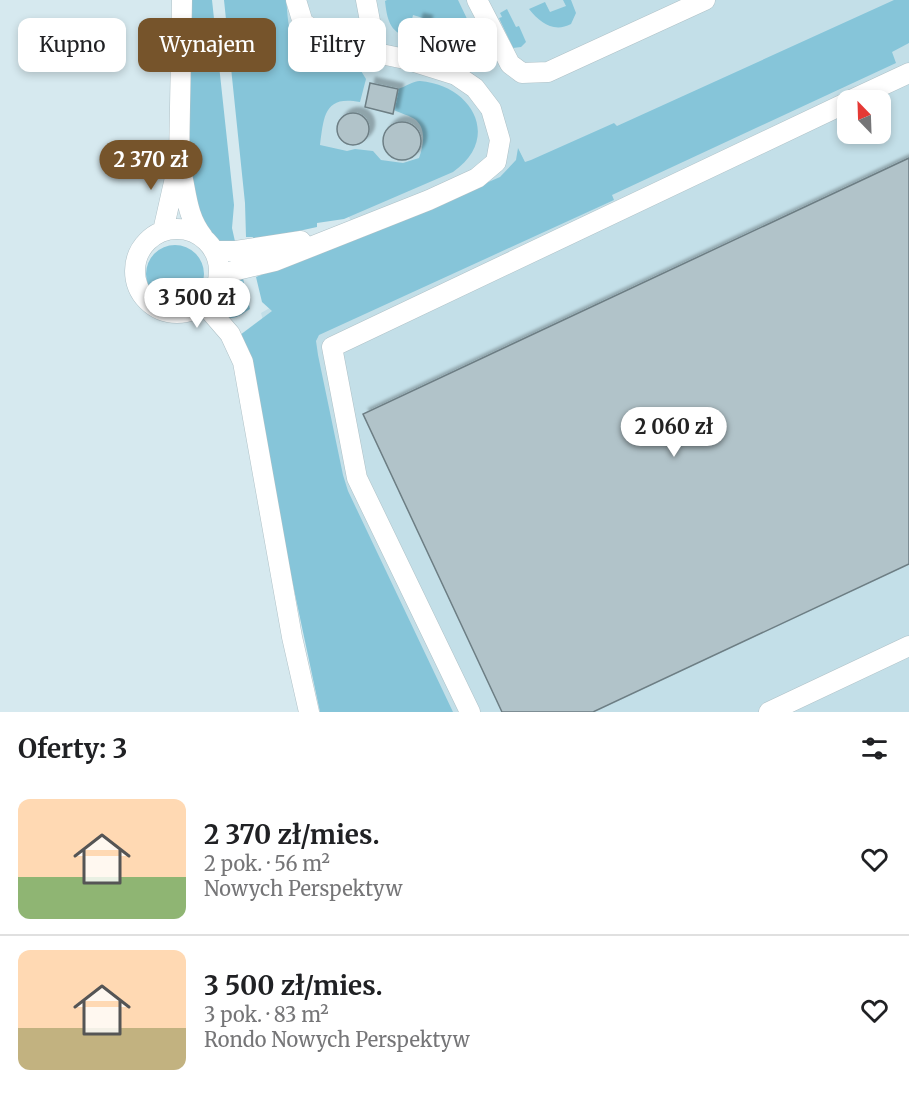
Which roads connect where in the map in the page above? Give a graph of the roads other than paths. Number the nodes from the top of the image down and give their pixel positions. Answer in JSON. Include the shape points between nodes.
{"nodes":[{"id":1,"x":182,"y":0,"type":"edge"},
{"id":2,"x":296,"y":0,"type":"edge"},
{"id":3,"x":366,"y":0,"type":"edge"},
{"id":4,"x":477,"y":0,"type":"edge"},
{"id":5,"x":705,"y":0,"type":"edge"},
{"id":6,"x":301,"y":18,"type":"edge"},
{"id":7,"x":369,"y":18,"type":"edge"},
{"id":8,"x":386,"y":55,"type":"edge"},
{"id":9,"x":909,"y":73,"type":"edge"},
{"id":10,"x":873,"y":90,"type":"edge"},
{"id":11,"x":837,"y":107,"type":"edge"},
{"id":12,"x":179,"y":160,"type":"junction"},
{"id":13,"x":163,"y":231,"type":"junction"},
{"id":14,"x":340,"y":234,"type":"junction"},
{"id":15,"x":209,"y":244,"type":"junction"},
{"id":16,"x":220,"y":274,"type":"junction"},
{"id":17,"x":204,"y":304,"type":"junction"},
{"id":18,"x":909,"y":646,"type":"edge"},
{"id":19,"x":309,"y":712,"type":"edge"},
{"id":20,"x":470,"y":712,"type":"edge"},
{"id":21,"x":769,"y":712,"type":"edge"}],
"edges":[{"from":1,"to":12,"type":"street"},
{"from":2,"to":6,"type":"street"},
{"from":3,"to":7,"type":"street"},
{"from":4,"to":5,"type":"street","via":[[510,63],[522,74],[548,72]]},
{"from":8,"to":14,"type":"street","via":[[456,75],[475,88],[491,109],[500,140],[496,162],[477,178]]},
{"from":9,"to":10,"type":"street"},
{"from":11,"to":20,"type":"street","via":[[332,347],[357,478]]},
{"from":12,"to":13,"type":"street"},
{"from":12,"to":15,"type":"street","via":[[189,213]]},
{"from":13,"to":15,"type":"street","via":[[191,231]]},
{"from":13,"to":17,"type":"street","via":[[142,247],[137,259],[135,271],[142,295],[160,310],[171,313],[183,313]]},
{"from":14,"to":15,"type":"street","via":[[236,251]]},
{"from":14,"to":16,"type":"street","via":[[274,261]]},
{"from":15,"to":16,"type":"street","via":[[219,262]]},
{"from":16,"to":17,"type":"street","via":[[212,296]]},
{"from":17,"to":19,"type":"street","via":[[231,334],[243,363]]},
{"from":18,"to":21,"type":"street"}]}
